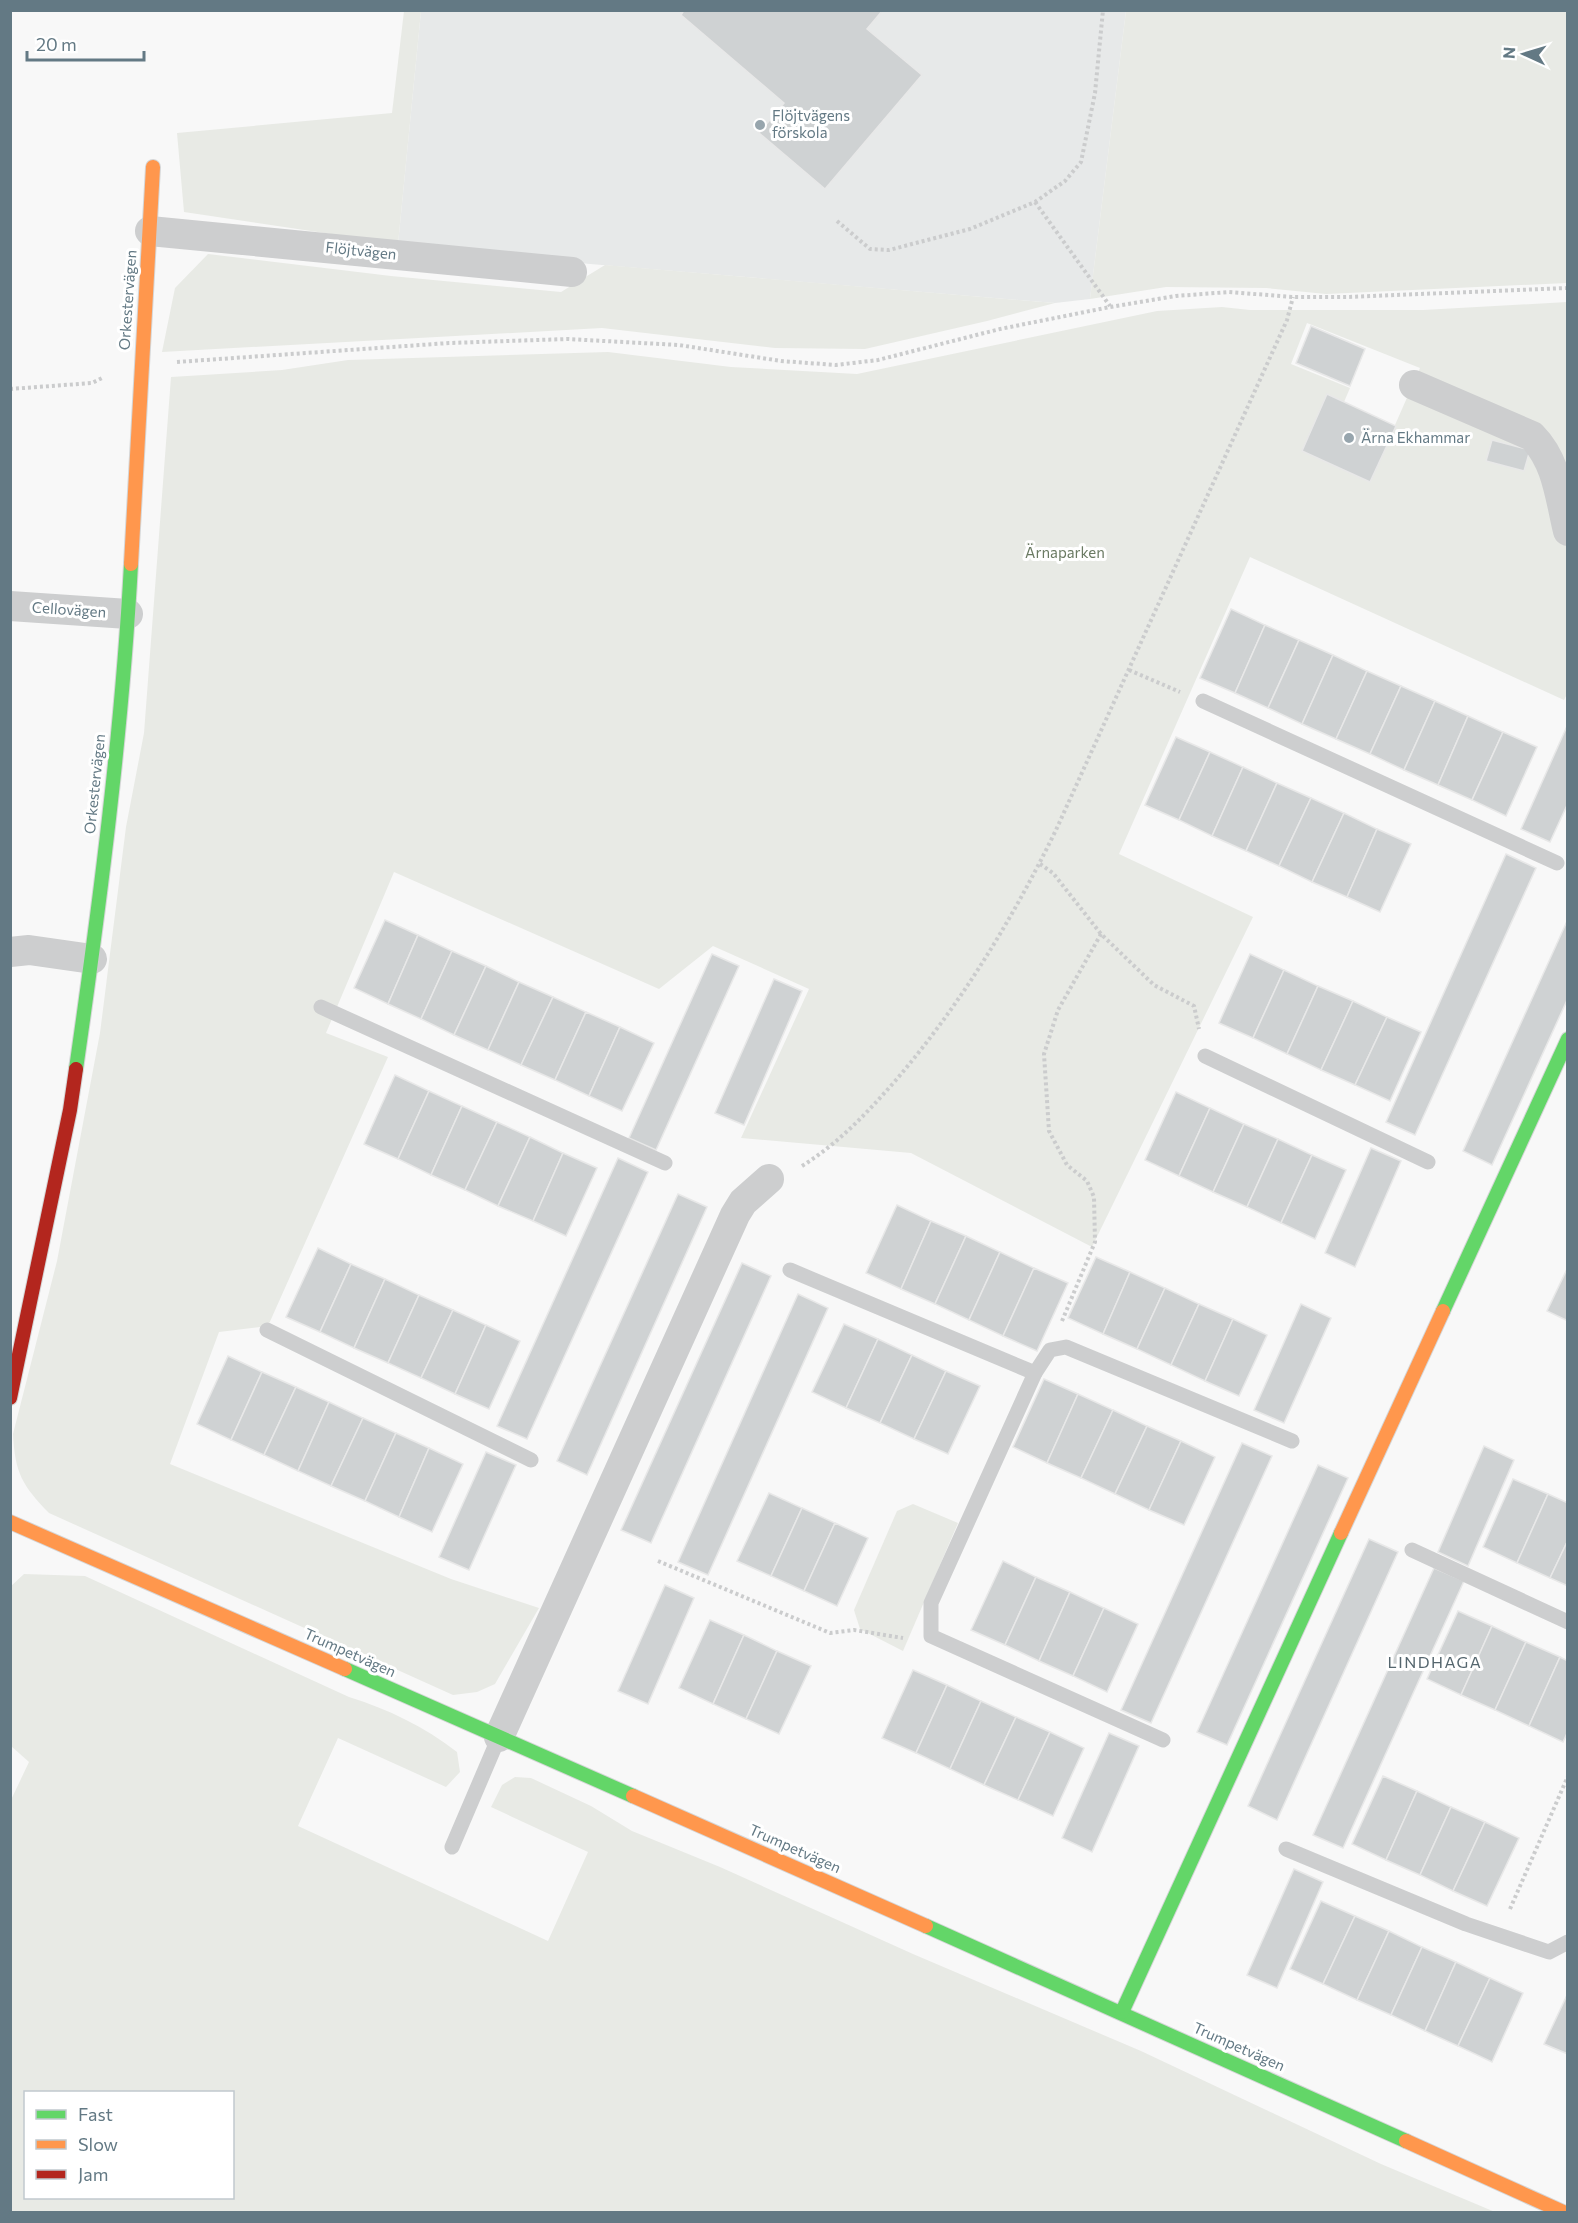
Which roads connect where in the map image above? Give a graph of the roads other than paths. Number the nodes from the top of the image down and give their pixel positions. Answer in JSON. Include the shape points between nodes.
{"nodes":[{"id":1,"x":153,"y":167,"type":"dead end"},
{"id":2,"x":150,"y":231,"type":"junction"},
{"id":3,"x":572,"y":272,"type":"dead end"},
{"id":4,"x":1414,"y":385,"type":"dead end"},
{"id":5,"x":1568,"y":531,"type":"edge"},
{"id":6,"x":10,"y":606,"type":"edge"},
{"id":7,"x":128,"y":614,"type":"junction"},
{"id":8,"x":1203,"y":701,"type":"road end"},
{"id":9,"x":1557,"y":863,"type":"dead end"},
{"id":10,"x":10,"y":952,"type":"edge"},
{"id":11,"x":92,"y":959,"type":"junction"},
{"id":12,"x":321,"y":1007,"type":"dead end"},
{"id":13,"x":1568,"y":1039,"type":"edge"},
{"id":14,"x":1205,"y":1056,"type":"road end"},
{"id":15,"x":1428,"y":1162,"type":"dead end"},
{"id":16,"x":665,"y":1163,"type":"dead end"},
{"id":17,"x":769,"y":1179,"type":"road end"},
{"id":18,"x":790,"y":1270,"type":"dead end"},
{"id":19,"x":267,"y":1330,"type":"dead end"},
{"id":20,"x":1035,"y":1373,"type":"junction"},
{"id":21,"x":10,"y":1398,"type":"edge"},
{"id":22,"x":1292,"y":1441,"type":"dead end"},
{"id":23,"x":531,"y":1460,"type":"dead end"},
{"id":24,"x":10,"y":1522,"type":"edge"},
{"id":25,"x":1412,"y":1550,"type":"dead end"},
{"id":26,"x":1568,"y":1622,"type":"edge"},
{"id":27,"x":499,"y":1737,"type":"junction"},
{"id":28,"x":1163,"y":1740,"type":"dead end"},
{"id":29,"x":452,"y":1847,"type":"dead end"},
{"id":30,"x":1286,"y":1849,"type":"dead end"},
{"id":31,"x":1568,"y":1942,"type":"edge"},
{"id":32,"x":1122,"y":2012,"type":"junction"},
{"id":33,"x":1563,"y":2212,"type":"edge"}],
"edges":[{"from":1,"to":2,"type":"street","name":"Orkestervägen"},
{"from":2,"to":3,"type":"street","name":"Flöjtvägen"},
{"from":2,"to":7,"type":"street","name":"Orkestervägen"},
{"from":4,"to":5,"type":"street","via":[[1532,436],[1544,448],[1552,466]]},
{"from":6,"to":7,"type":"street","name":"Cellovägen"},
{"from":7,"to":11,"type":"street","name":"Orkestervägen"},
{"from":8,"to":9,"type":"lane"},
{"from":10,"to":11,"type":"street","via":[[29,950]]},
{"from":11,"to":21,"type":"street","name":"Orkestervägen","via":[[70,1110]]},
{"from":12,"to":16,"type":"lane"},
{"from":13,"to":32,"type":"street"},
{"from":14,"to":15,"type":"lane"},
{"from":17,"to":27,"type":"street","via":[[743,1202],[735,1215]]},
{"from":18,"to":20,"type":"lane"},
{"from":19,"to":23,"type":"lane"},
{"from":20,"to":22,"type":"lane","via":[[1050,1350],[1066,1347]]},
{"from":20,"to":28,"type":"lane","via":[[931,1603],[931,1636]]},
{"from":24,"to":27,"type":"street","name":"Trumpetvägen"},
{"from":25,"to":26,"type":"lane"},
{"from":27,"to":29,"type":"lane"},
{"from":27,"to":32,"type":"street","name":"Trumpetvägen"},
{"from":30,"to":31,"type":"lane","via":[[1466,1924],[1549,1952]]},
{"from":32,"to":33,"type":"street","name":"Trumpetvägen"}]}
